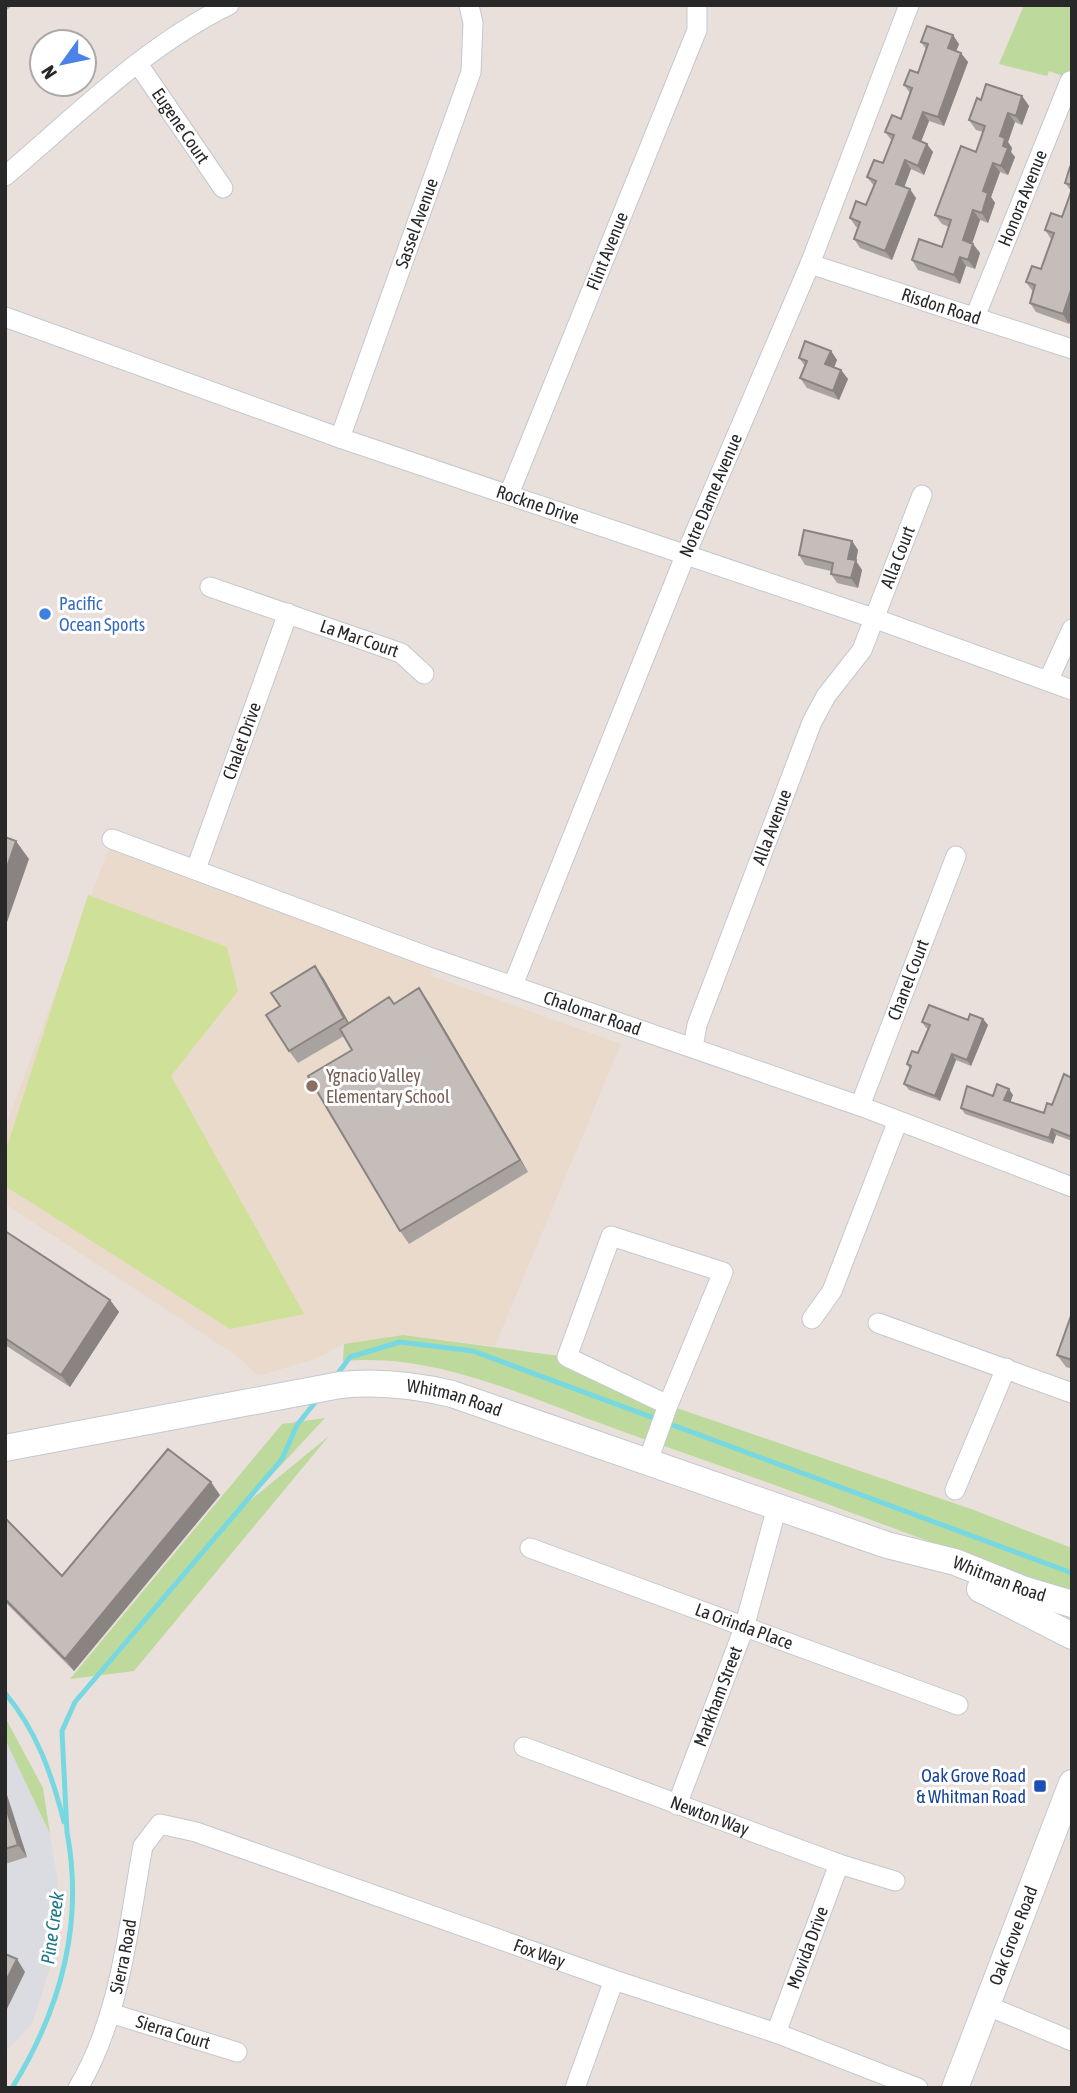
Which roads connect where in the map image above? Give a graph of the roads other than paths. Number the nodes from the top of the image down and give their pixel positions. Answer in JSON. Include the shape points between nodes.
{"nodes":[{"id":1,"x":229,"y":5,"type":"edge"},
{"id":2,"x":469,"y":5,"type":"edge"},
{"id":3,"x":697,"y":5,"type":"edge"},
{"id":4,"x":909,"y":5,"type":"edge"},
{"id":5,"x":138,"y":64,"type":"junction"},
{"id":6,"x":1070,"y":81,"type":"dead end"},
{"id":7,"x":5,"y":176,"type":"edge"},
{"id":8,"x":223,"y":188,"type":"dead end"},
{"id":9,"x":810,"y":264,"type":"junction"},
{"id":10,"x":5,"y":317,"type":"edge"},
{"id":11,"x":975,"y":317,"type":"junction"},
{"id":12,"x":1072,"y":349,"type":"edge"},
{"id":13,"x":340,"y":438,"type":"junction"},
{"id":14,"x":509,"y":494,"type":"junction"},
{"id":15,"x":922,"y":495,"type":"dead end"},
{"id":16,"x":685,"y":556,"type":"junction"},
{"id":17,"x":210,"y":587,"type":"dead end"},
{"id":18,"x":288,"y":612,"type":"junction"},
{"id":19,"x":876,"y":619,"type":"junction"},
{"id":20,"x":1072,"y":629,"type":"edge"},
{"id":21,"x":425,"y":674,"type":"dead end"},
{"id":22,"x":1048,"y":681,"type":"junction"},
{"id":23,"x":1072,"y":690,"type":"edge"},
{"id":24,"x":112,"y":839,"type":"dead end"},
{"id":25,"x":956,"y":856,"type":"dead end"},
{"id":26,"x":196,"y":869,"type":"junction"},
{"id":27,"x":513,"y":985,"type":"junction"},
{"id":28,"x":693,"y":1047,"type":"junction"},
{"id":29,"x":860,"y":1106,"type":"junction"},
{"id":30,"x":897,"y":1123,"type":"junction"},
{"id":31,"x":1072,"y":1187,"type":"edge"},
{"id":32,"x":813,"y":1319,"type":"dead end"},
{"id":33,"x":878,"y":1323,"type":"dead end"},
{"id":34,"x":1006,"y":1368,"type":"junction"},
{"id":35,"x":1072,"y":1393,"type":"edge"},
{"id":36,"x":668,"y":1405,"type":"junction"},
{"id":37,"x":5,"y":1448,"type":"edge"},
{"id":38,"x":651,"y":1452,"type":"junction"},
{"id":39,"x":955,"y":1490,"type":"dead end"},
{"id":40,"x":777,"y":1507,"type":"junction"},
{"id":41,"x":887,"y":1545,"type":"junction"},
{"id":42,"x":530,"y":1548,"type":"dead end"},
{"id":43,"x":1072,"y":1604,"type":"edge"},
{"id":44,"x":1042,"y":1620,"type":"junction"},
{"id":45,"x":1072,"y":1622,"type":"edge"},
{"id":46,"x":744,"y":1628,"type":"junction"},
{"id":47,"x":1072,"y":1636,"type":"edge"},
{"id":48,"x":958,"y":1705,"type":"dead end"},
{"id":49,"x":524,"y":1747,"type":"dead end"},
{"id":50,"x":1071,"y":1788,"type":"edge"},
{"id":51,"x":677,"y":1805,"type":"junction"},
{"id":52,"x":160,"y":1824,"type":"joint"},
{"id":53,"x":839,"y":1864,"type":"junction"},
{"id":54,"x":895,"y":1881,"type":"dead end"},
{"id":55,"x":614,"y":1980,"type":"junction"},
{"id":56,"x":988,"y":2006,"type":"junction"},
{"id":57,"x":110,"y":2014,"type":"junction"},
{"id":58,"x":776,"y":2033,"type":"junction"},
{"id":59,"x":1072,"y":2042,"type":"edge"},
{"id":60,"x":237,"y":2052,"type":"dead end"},
{"id":61,"x":78,"y":2088,"type":"edge"},
{"id":62,"x":575,"y":2088,"type":"edge"},
{"id":63,"x":918,"y":2088,"type":"edge"},
{"id":64,"x":955,"y":2088,"type":"edge"}],
"edges":[{"from":1,"to":5,"type":"street","via":[[195,22]]},
{"from":2,"to":13,"type":"street","name":"Sassel Avenue","via":[[471,72]]},
{"from":3,"to":14,"type":"street","name":"Flint Avenue","via":[[697,30]]},
{"from":4,"to":9,"type":"street","name":"Notre Dame Avenue"},
{"from":5,"to":7,"type":"street"},
{"from":5,"to":8,"type":"street","name":"Eugene Court"},
{"from":6,"to":11,"type":"street","name":"Honora Avenue"},
{"from":9,"to":11,"type":"street","name":"Risdon Road"},
{"from":9,"to":16,"type":"street","name":"Notre Dame Avenue"},
{"from":10,"to":13,"type":"street","name":"Rockne Drive"},
{"from":11,"to":12,"type":"street","name":"Risdon Road"},
{"from":13,"to":14,"type":"street","name":"Rockne Drive"},
{"from":14,"to":16,"type":"street","name":"Rockne Drive"},
{"from":15,"to":19,"type":"street","name":"Alla Court"},
{"from":16,"to":19,"type":"street","name":"Rockne Drive"},
{"from":16,"to":27,"type":"street","name":"Notre Dame Avenue"},
{"from":17,"to":18,"type":"street","name":"La Mar Court"},
{"from":18,"to":21,"type":"street","name":"La Mar Court","via":[[401,653]]},
{"from":18,"to":26,"type":"street","name":"Chalet Drive"},
{"from":19,"to":22,"type":"street","name":"Rockne Drive"},
{"from":19,"to":28,"type":"street","name":"Alla Avenue","via":[[862,650],[812,722],[697,1025]]},
{"from":20,"to":22,"type":"street"},
{"from":22,"to":23,"type":"street","name":"Rockne Drive"},
{"from":24,"to":26,"type":"street","name":"Chalomar Road"},
{"from":25,"to":29,"type":"street","name":"Chanel Court"},
{"from":26,"to":27,"type":"street","name":"Chalomar Road"},
{"from":27,"to":28,"type":"street","name":"Chalomar Road"},
{"from":28,"to":29,"type":"street","name":"Chalomar Road"},
{"from":29,"to":30,"type":"street","name":"Chalomar Road"},
{"from":30,"to":31,"type":"street","name":"Chalomar Road"},
{"from":30,"to":32,"type":"street","via":[[832,1292]]},
{"from":33,"to":34,"type":"street"},
{"from":34,"to":35,"type":"street"},
{"from":34,"to":39,"type":"street"},
{"from":36,"to":36,"type":"street","via":[[723,1272],[611,1236],[567,1357]]},
{"from":36,"to":38,"type":"street"},
{"from":37,"to":38,"type":"street","name":"Whitman Road","via":[[340,1385],[393,1383],[452,1394]]},
{"from":38,"to":40,"type":"street","name":"Whitman Road"},
{"from":40,"to":41,"type":"street","name":"Whitman Road"},
{"from":40,"to":46,"type":"street","name":"Markham Street"},
{"from":41,"to":43,"type":"street","name":"Whitman Road","via":[[955,1562]]},
{"from":41,"to":44,"type":"street","name":"Whitman Road"},
{"from":42,"to":46,"type":"street","name":"La Orinda Place"},
{"from":44,"to":45,"type":"street","name":"Whitman Road"},
{"from":44,"to":47,"type":"street","name":"Whitman Road"},
{"from":46,"to":48,"type":"street","name":"La Orinda Place"},
{"from":46,"to":51,"type":"street","name":"Markham Street"},
{"from":49,"to":51,"type":"street","name":"Newton Way"},
{"from":50,"to":56,"type":"street","name":"Oak Grove Road"},
{"from":51,"to":53,"type":"street","name":"Newton Way"},
{"from":52,"to":55,"type":"street","name":"Fox Way","via":[[196,1832]]},
{"from":52,"to":57,"type":"street","name":"Sierra Road","via":[[143,1846]]},
{"from":53,"to":54,"type":"street","name":"Newton Way"},
{"from":53,"to":58,"type":"street","name":"Movida Drive"},
{"from":55,"to":58,"type":"street","name":"Fox Way"},
{"from":55,"to":62,"type":"street"},
{"from":56,"to":59,"type":"street"},
{"from":56,"to":64,"type":"street","name":"Oak Grove Road"},
{"from":57,"to":60,"type":"street","name":"Sierra Court"},
{"from":57,"to":61,"type":"street","name":"Sierra Road"},
{"from":58,"to":63,"type":"street","name":"Fox Way"}]}
